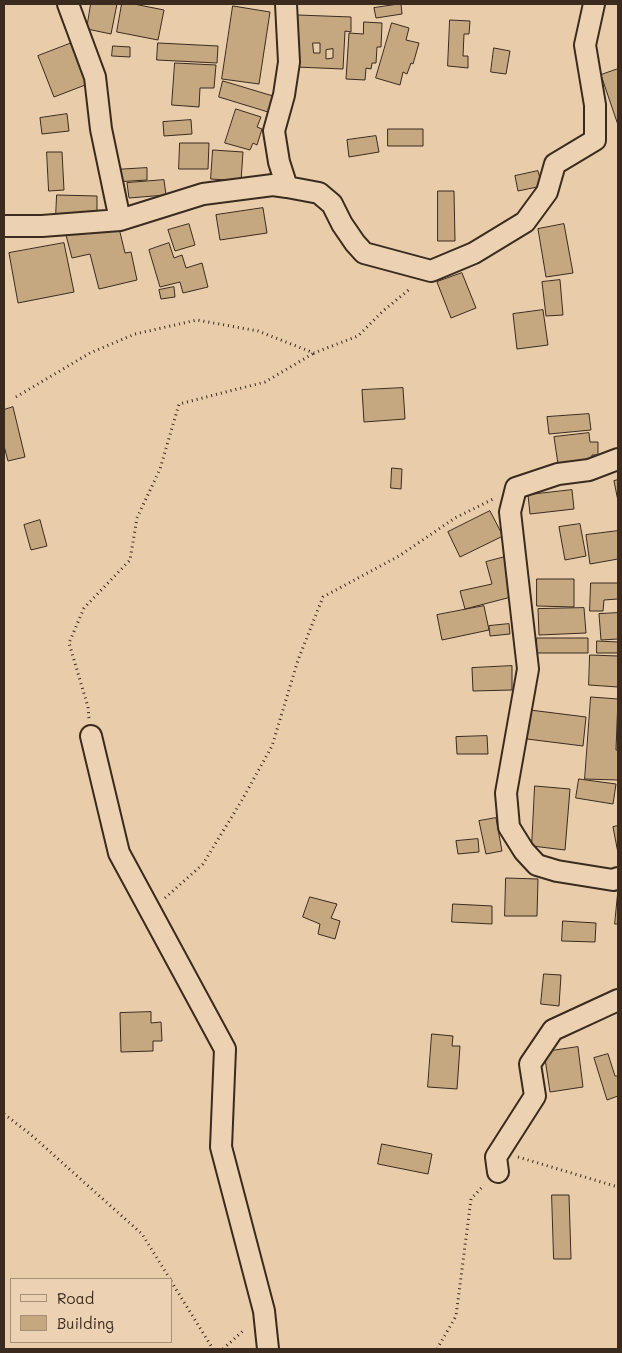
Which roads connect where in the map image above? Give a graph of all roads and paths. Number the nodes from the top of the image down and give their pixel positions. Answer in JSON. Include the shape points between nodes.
{"nodes":[{"id":1,"x":68,"y":4,"type":"edge"},
{"id":2,"x":286,"y":4,"type":"edge"},
{"id":3,"x":594,"y":4,"type":"edge"},
{"id":4,"x":287,"y":187,"type":"junction"},
{"id":5,"x":120,"y":220,"type":"junction"},
{"id":6,"x":4,"y":226,"type":"edge"},
{"id":7,"x":431,"y":271,"type":"junction"},
{"id":8,"x":314,"y":354,"type":"junction"},
{"id":9,"x":16,"y":397,"type":"dead end"},
{"id":10,"x":618,"y":459,"type":"edge"},
{"id":11,"x":516,"y":488,"type":"junction"},
{"id":12,"x":91,"y":736,"type":"joint"},
{"id":13,"x":618,"y":878,"type":"edge"},
{"id":14,"x":152,"y":913,"type":"junction"},
{"id":15,"x":618,"y":1000,"type":"edge"},
{"id":16,"x":4,"y":1114,"type":"edge"},
{"id":17,"x":498,"y":1172,"type":"junction"},
{"id":18,"x":618,"y":1187,"type":"edge"},
{"id":19,"x":170,"y":1278,"type":"edge"},
{"id":20,"x":172,"y":1282,"type":"edge"},
{"id":21,"x":213,"y":1349,"type":"edge"},
{"id":22,"x":268,"y":1349,"type":"edge"},
{"id":23,"x":437,"y":1349,"type":"edge"}],
"edges":[{"from":1,"to":5,"type":"street","via":[[96,76],[101,129]]},
{"from":2,"to":4,"type":"street","via":[[289,62],[274,131]]},
{"from":3,"to":7,"type":"street","via":[[585,45],[595,106],[595,140],[555,164],[547,192],[525,222],[474,253]]},
{"from":4,"to":5,"type":"street","via":[[273,185],[203,194]]},
{"from":4,"to":7,"type":"street","via":[[319,193],[332,204],[342,224],[364,253]]},
{"from":5,"to":6,"type":"street"},
{"from":7,"to":8,"type":"path","via":[[358,336]]},
{"from":8,"to":9,"type":"path","via":[[258,331],[197,320],[135,334],[90,354]]},
{"from":8,"to":12,"type":"path","via":[[265,382],[179,404],[160,469],[137,518],[130,560],[84,608],[69,643],[88,707]]},
{"from":10,"to":11,"type":"street","via":[[590,470],[558,474]]},
{"from":11,"to":13,"type":"street","via":[[510,512],[528,669],[506,793],[509,827],[537,865],[613,880]]},
{"from":11,"to":14,"type":"path","via":[[455,518],[399,556],[323,597],[298,660],[272,746],[203,864],[168,894]]},
{"from":12,"to":14,"type":"street","via":[[119,853]]},
{"from":14,"to":22,"type":"street","via":[[225,1048],[221,1147],[264,1311]]},
{"from":15,"to":17,"type":"street","via":[[553,1030],[530,1064],[534,1096],[496,1157]]},
{"from":16,"to":19,"type":"path","via":[[142,1234]]},
{"from":17,"to":18,"type":"path","via":[[514,1155]]},
{"from":17,"to":23,"type":"path","via":[[470,1199],[456,1316]]},
{"from":20,"to":21,"type":"path"}]}
